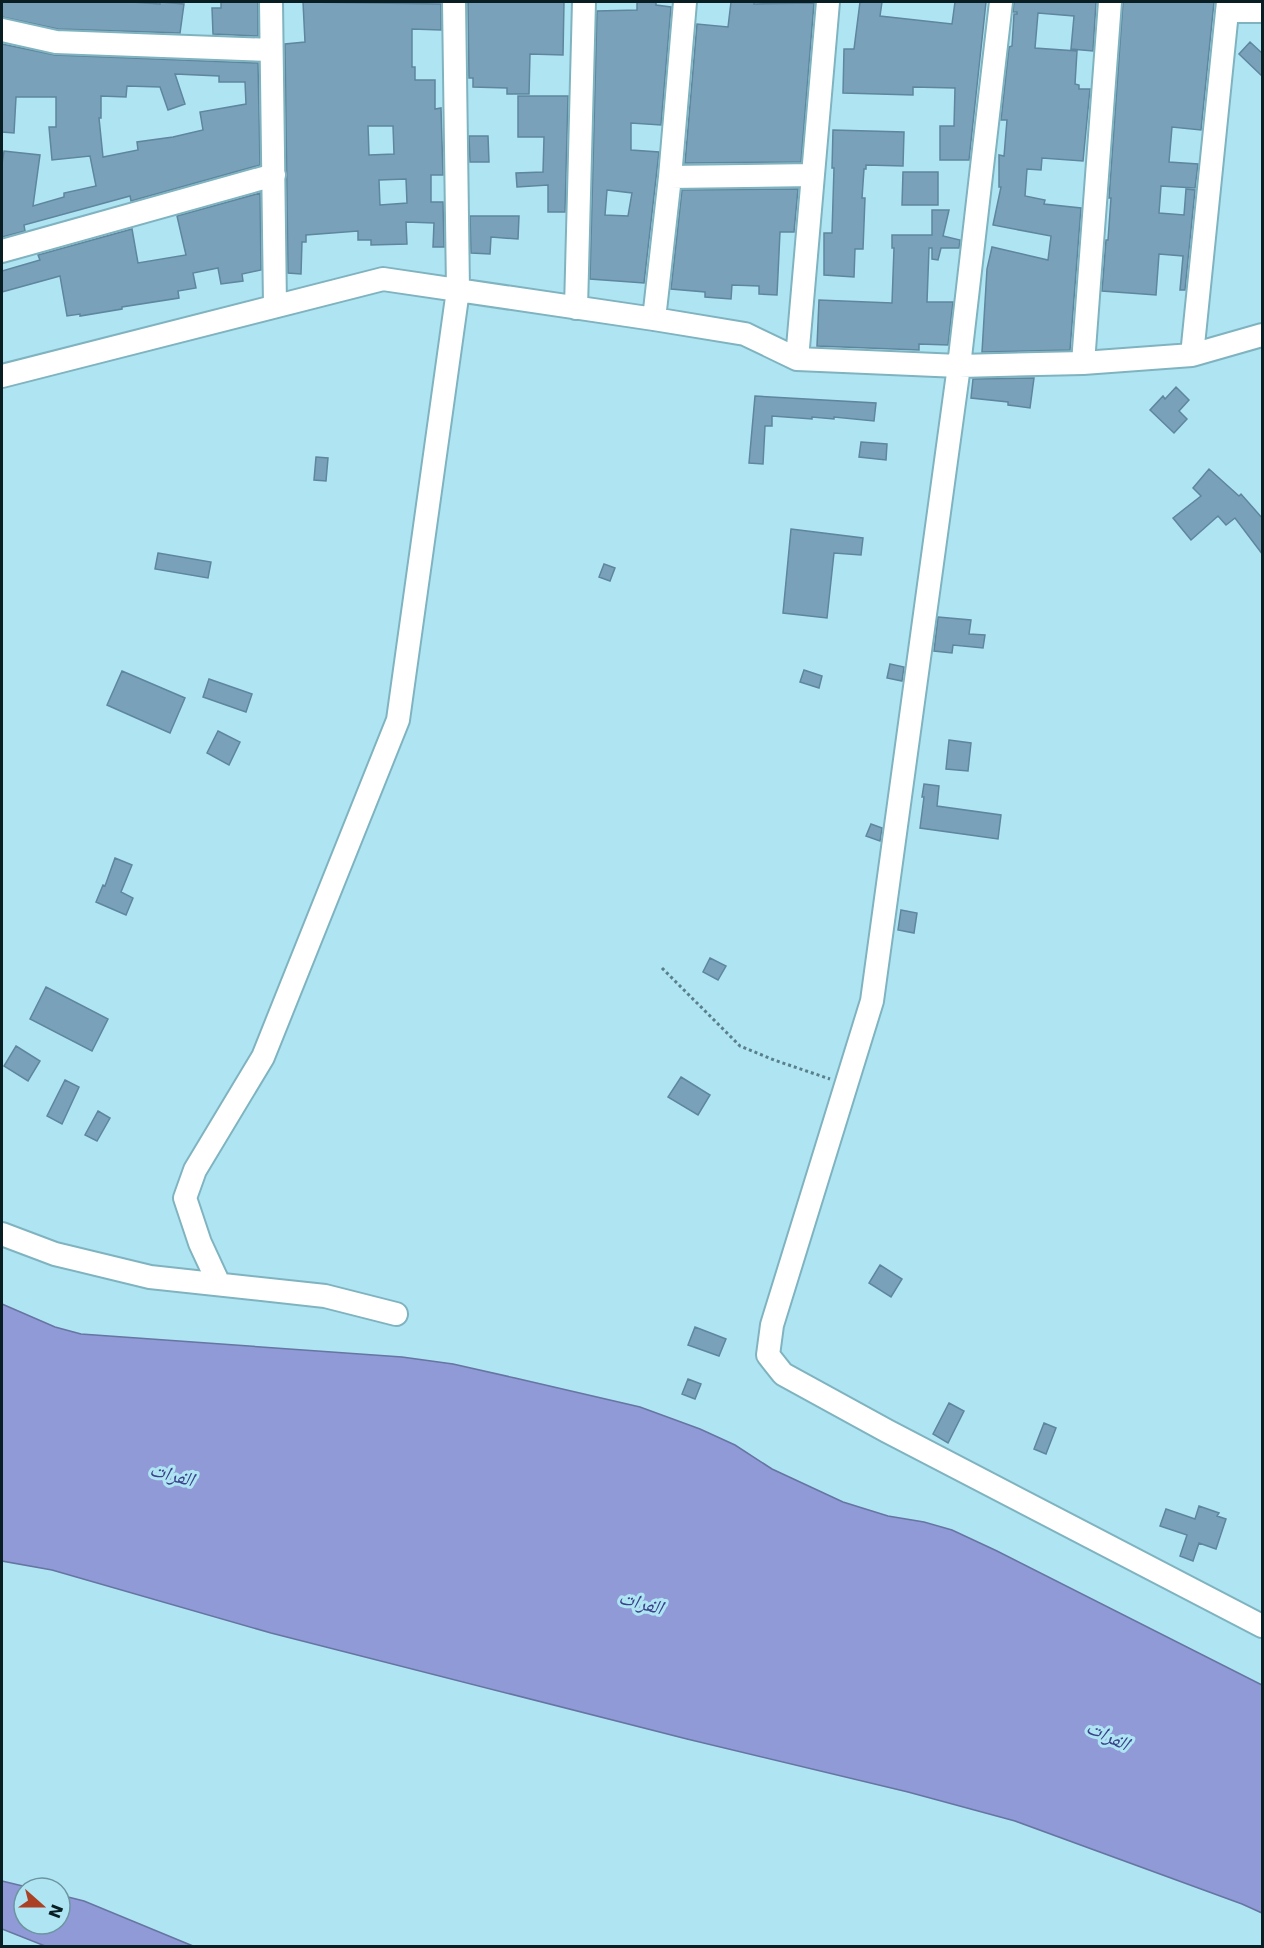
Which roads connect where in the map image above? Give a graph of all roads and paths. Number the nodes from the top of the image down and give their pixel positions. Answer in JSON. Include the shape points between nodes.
{"nodes":[{"id":1,"x":271,"y":2,"type":"edge"},
{"id":2,"x":454,"y":2,"type":"edge"},
{"id":3,"x":584,"y":2,"type":"edge"},
{"id":4,"x":685,"y":2,"type":"edge"},
{"id":5,"x":828,"y":2,"type":"edge"},
{"id":6,"x":1001,"y":2,"type":"edge"},
{"id":7,"x":1110,"y":2,"type":"edge"},
{"id":8,"x":1227,"y":6,"type":"edge"},
{"id":9,"x":1263,"y":11,"type":"edge"},
{"id":10,"x":2,"y":30,"type":"edge"},
{"id":11,"x":271,"y":50,"type":"junction"},
{"id":12,"x":274,"y":175,"type":"junction"},
{"id":13,"x":813,"y":175,"type":"junction"},
{"id":14,"x":670,"y":177,"type":"junction"},
{"id":15,"x":2,"y":251,"type":"edge"},
{"id":16,"x":459,"y":290,"type":"junction"},
{"id":17,"x":275,"y":306,"type":"junction"},
{"id":18,"x":576,"y":308,"type":"junction"},
{"id":19,"x":654,"y":319,"type":"junction"},
{"id":20,"x":1263,"y":335,"type":"edge"},
{"id":21,"x":1192,"y":356,"type":"junction"},
{"id":22,"x":797,"y":359,"type":"junction"},
{"id":23,"x":1083,"y":363,"type":"junction"},
{"id":24,"x":959,"y":366,"type":"junction"},
{"id":25,"x":2,"y":375,"type":"edge"},
{"id":26,"x":662,"y":968,"type":"dead end"},
{"id":27,"x":846,"y":1085,"type":"junction"},
{"id":28,"x":2,"y":1234,"type":"edge"},
{"id":29,"x":219,"y":1284,"type":"junction"},
{"id":30,"x":396,"y":1314,"type":"dead end"},
{"id":31,"x":1263,"y":1626,"type":"edge"}],
"edges":[{"from":1,"to":11,"type":"street"},
{"from":2,"to":16,"type":"street"},
{"from":3,"to":18,"type":"street"},
{"from":4,"to":14,"type":"street"},
{"from":5,"to":13,"type":"street"},
{"from":6,"to":24,"type":"street"},
{"from":7,"to":23,"type":"street"},
{"from":8,"to":9,"type":"street"},
{"from":8,"to":21,"type":"street"},
{"from":10,"to":11,"type":"street","via":[[56,42]]},
{"from":11,"to":12,"type":"street"},
{"from":12,"to":15,"type":"street"},
{"from":12,"to":17,"type":"street"},
{"from":13,"to":14,"type":"street"},
{"from":13,"to":22,"type":"street"},
{"from":14,"to":19,"type":"street"},
{"from":16,"to":17,"type":"street","via":[[383,279]]},
{"from":16,"to":18,"type":"street"},
{"from":16,"to":29,"type":"street","via":[[398,720],[263,1057],[195,1170],[185,1198]]},
{"from":17,"to":25,"type":"street"},
{"from":18,"to":19,"type":"street"},
{"from":19,"to":22,"type":"street","via":[[745,334]]},
{"from":20,"to":21,"type":"street"},
{"from":21,"to":23,"type":"street"},
{"from":22,"to":24,"type":"street"},
{"from":23,"to":24,"type":"street"},
{"from":24,"to":27,"type":"street","via":[[872,1001]]},
{"from":26,"to":27,"type":"path","via":[[740,1046]]},
{"from":27,"to":31,"type":"street","via":[[772,1325],[768,1355],[783,1374]]},
{"from":28,"to":29,"type":"street","via":[[55,1254],[150,1277]]},
{"from":29,"to":30,"type":"street","via":[[325,1296]]}]}
